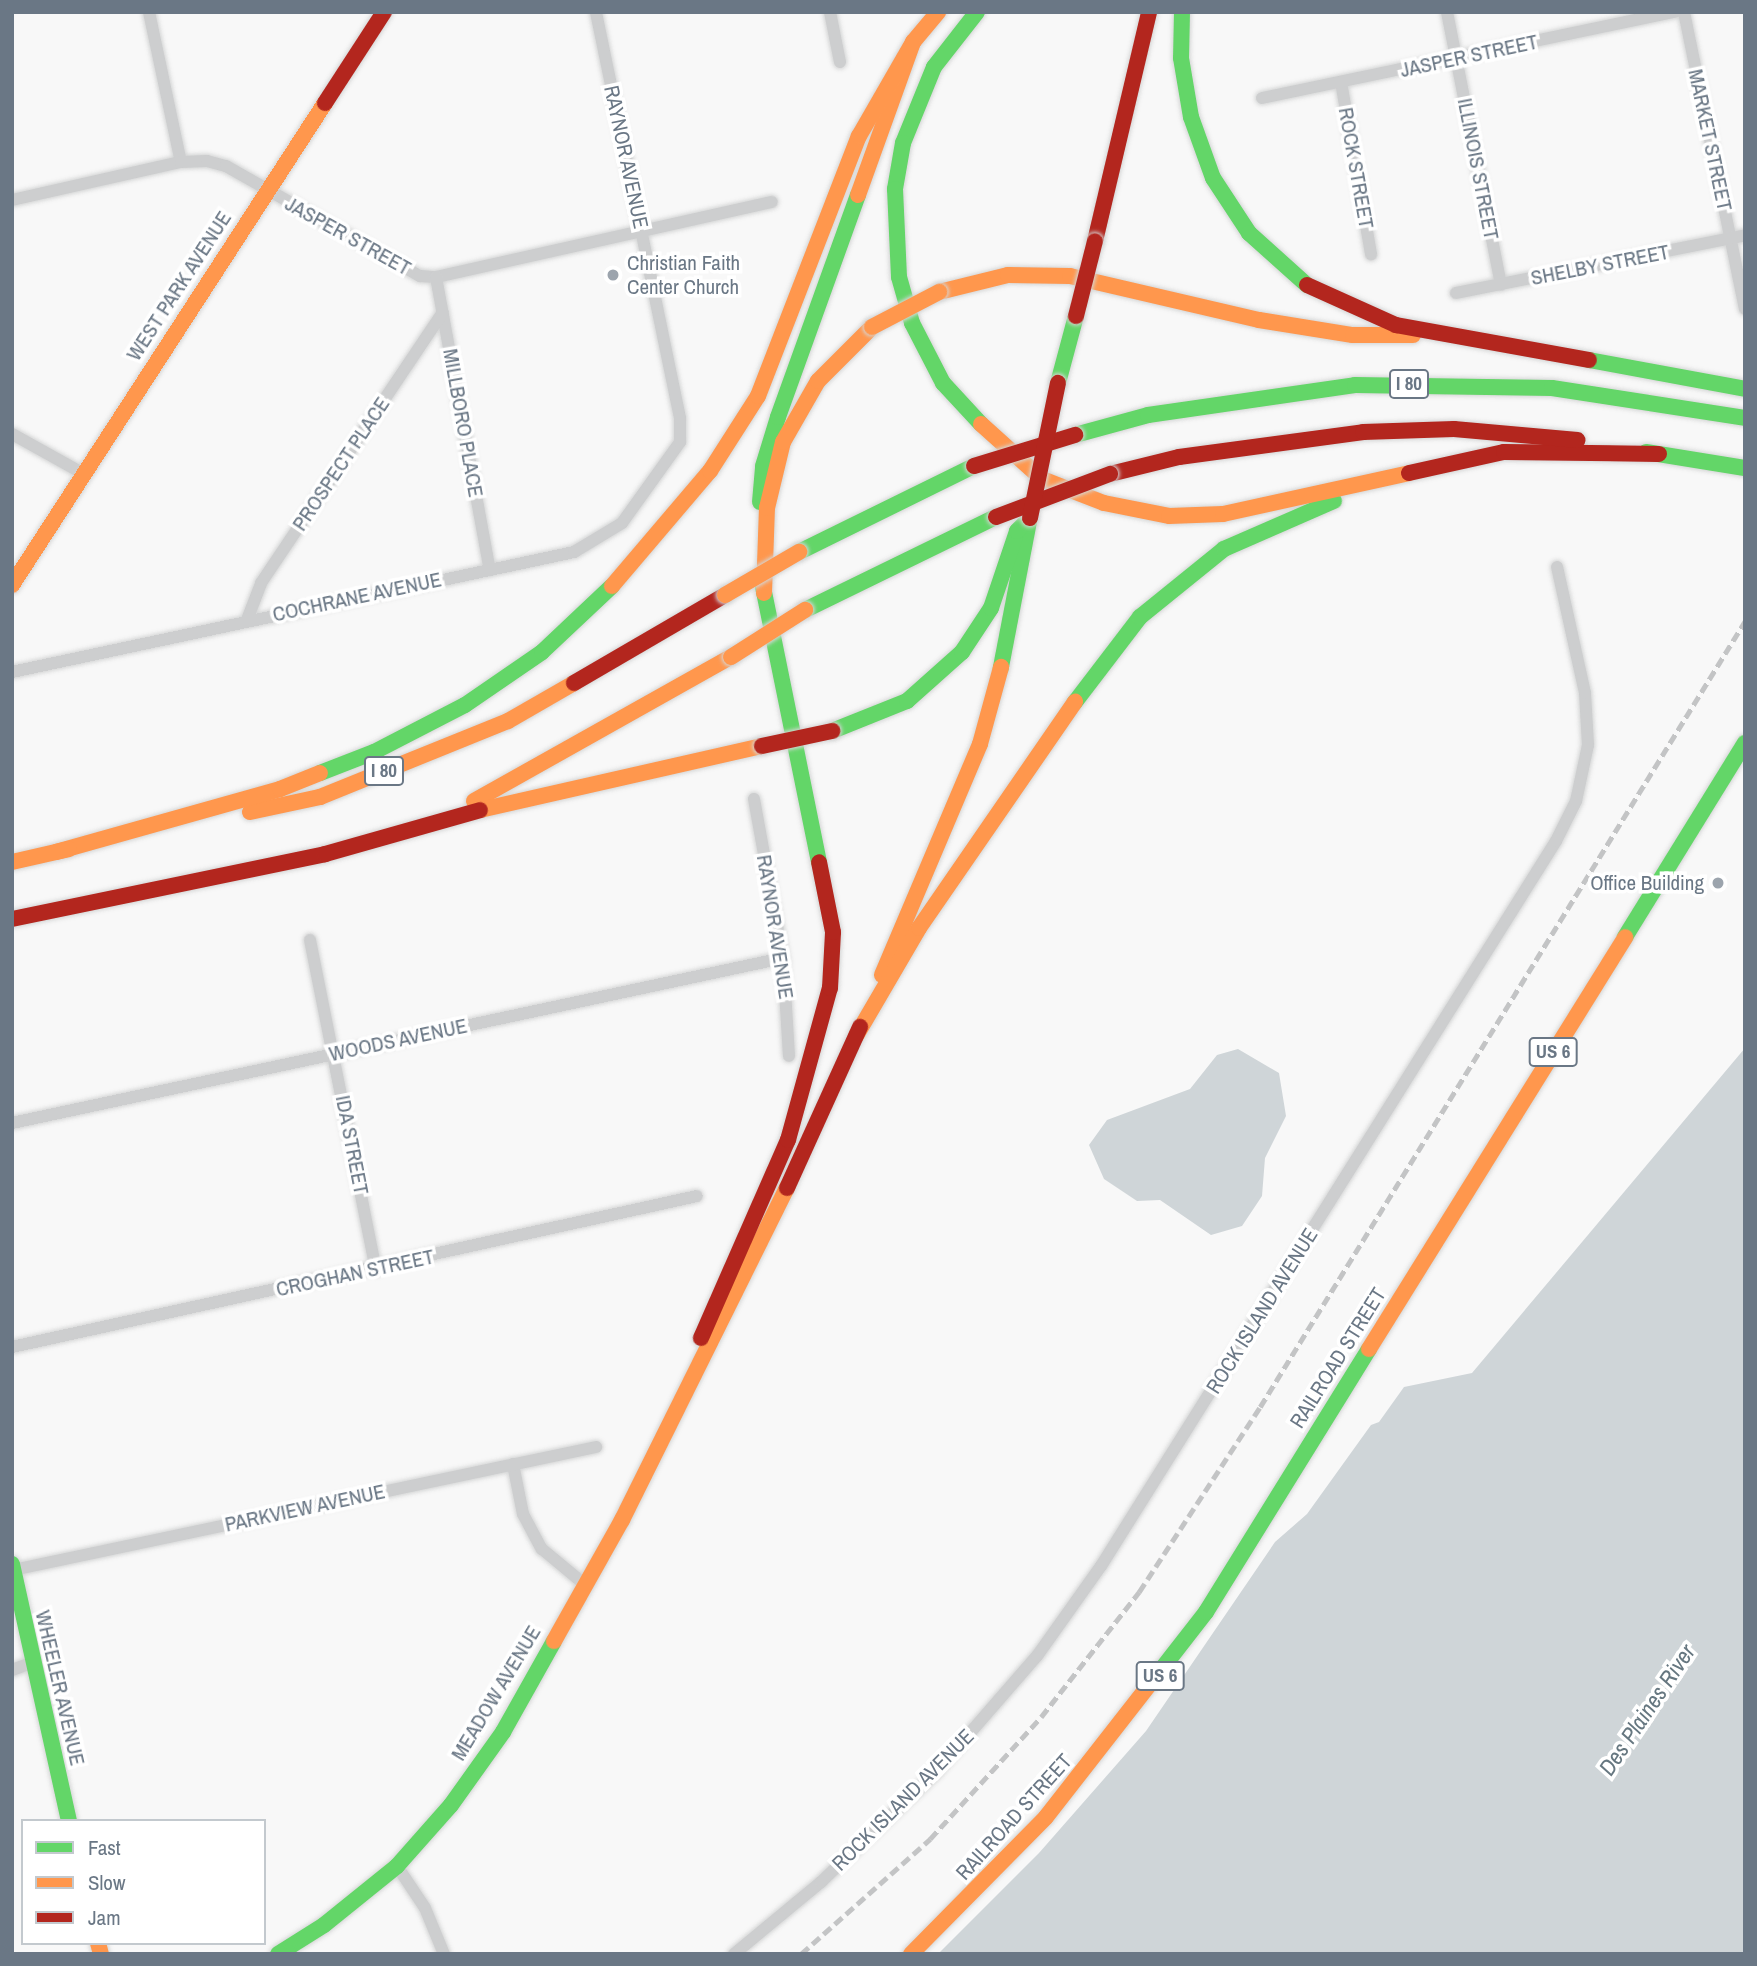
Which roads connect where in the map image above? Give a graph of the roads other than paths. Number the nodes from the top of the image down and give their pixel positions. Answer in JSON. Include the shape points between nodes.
{"nodes":[{"id":1,"x":149,"y":12,"type":"edge"},
{"id":2,"x":384,"y":12,"type":"edge"},
{"id":3,"x":596,"y":12,"type":"edge"},
{"id":4,"x":830,"y":12,"type":"edge"},
{"id":5,"x":939,"y":12,"type":"edge"},
{"id":6,"x":977,"y":12,"type":"edge"},
{"id":7,"x":1149,"y":12,"type":"edge"},
{"id":8,"x":1182,"y":12,"type":"edge"},
{"id":9,"x":1447,"y":12,"type":"edge"},
{"id":10,"x":1675,"y":12,"type":"edge"},
{"id":11,"x":1684,"y":12,"type":"edge"},
{"id":12,"x":913,"y":42,"type":"junction"},
{"id":13,"x":1456,"y":59,"type":"junction"},
{"id":14,"x":840,"y":62,"type":"dead end"},
{"id":15,"x":1340,"y":82,"type":"junction"},
{"id":16,"x":1262,"y":98,"type":"dead end"},
{"id":17,"x":181,"y":162,"type":"junction"},
{"id":18,"x":266,"y":191,"type":"junction"},
{"id":19,"x":12,"y":200,"type":"edge"},
{"id":20,"x":772,"y":202,"type":"dead end"},
{"id":21,"x":641,"y":230,"type":"junction"},
{"id":22,"x":1745,"y":235,"type":"edge"},
{"id":23,"x":1730,"y":238,"type":"junction"},
{"id":24,"x":1371,"y":254,"type":"dead end"},
{"id":25,"x":436,"y":277,"type":"junction"},
{"id":26,"x":1501,"y":285,"type":"junction"},
{"id":27,"x":1456,"y":293,"type":"dead end"},
{"id":28,"x":1745,"y":309,"type":"edge"},
{"id":29,"x":443,"y":312,"type":"junction"},
{"id":30,"x":1437,"y":333,"type":"junction"},
{"id":31,"x":1745,"y":389,"type":"edge"},
{"id":32,"x":1745,"y":418,"type":"edge"},
{"id":33,"x":12,"y":434,"type":"edge"},
{"id":34,"x":1660,"y":454,"type":"junction"},
{"id":35,"x":668,"y":464,"type":"joint"},
{"id":36,"x":1435,"y":464,"type":"junction"},
{"id":37,"x":1745,"y":468,"type":"edge"},
{"id":38,"x":82,"y":473,"type":"junction"},
{"id":39,"x":1030,"y":518,"type":"junction"},
{"id":40,"x":1557,"y":567,"type":"dead end"},
{"id":41,"x":490,"y":570,"type":"junction"},
{"id":42,"x":12,"y":585,"type":"edge"},
{"id":43,"x":764,"y":593,"type":"junction"},
{"id":44,"x":247,"y":620,"type":"junction"},
{"id":45,"x":12,"y":672,"type":"edge"},
{"id":46,"x":1745,"y":743,"type":"edge"},
{"id":47,"x":754,"y":799,"type":"dead end"},
{"id":48,"x":441,"y":819,"type":"junction"},
{"id":49,"x":56,"y":852,"type":"junction"},
{"id":50,"x":12,"y":862,"type":"edge"},
{"id":51,"x":12,"y":919,"type":"edge"},
{"id":52,"x":310,"y":940,"type":"dead end"},
{"id":53,"x":783,"y":958,"type":"junction"},
{"id":54,"x":856,"y":1036,"type":"junction"},
{"id":55,"x":333,"y":1054,"type":"junction"},
{"id":56,"x":789,"y":1056,"type":"dead end"},
{"id":57,"x":12,"y":1123,"type":"edge"},
{"id":58,"x":697,"y":1196,"type":"dead end"},
{"id":59,"x":376,"y":1269,"type":"junction"},
{"id":60,"x":12,"y":1347,"type":"edge"},
{"id":61,"x":662,"y":1436,"type":"junction"},
{"id":62,"x":596,"y":1447,"type":"dead end"},
{"id":63,"x":513,"y":1464,"type":"junction"},
{"id":64,"x":13,"y":1567,"type":"edge"},
{"id":65,"x":583,"y":1583,"type":"junction"},
{"id":66,"x":31,"y":1663,"type":"junction"},
{"id":67,"x":12,"y":1670,"type":"edge"},
{"id":68,"x":69,"y":1819,"type":"edge"},
{"id":69,"x":397,"y":1866,"type":"junction"},
{"id":70,"x":278,"y":1954,"type":"edge"},
{"id":71,"x":444,"y":1954,"type":"edge"},
{"id":72,"x":734,"y":1954,"type":"edge"},
{"id":73,"x":911,"y":1954,"type":"edge"}],
"edges":[{"from":1,"to":17,"type":"street"},
{"from":2,"to":18,"type":"main road","name":"WEST PARK AVENUE"},
{"from":3,"to":21,"type":"street","name":"RAYNOR AVENUE"},
{"from":4,"to":14,"type":"street"},
{"from":5,"to":12,"type":"main road"},
{"from":6,"to":36,"type":"main road","via":[[934,67],[914,111],[895,188],[894,224],[899,277],[925,352],[960,405],[998,443],[1042,479],[1104,503],[1169,516],[1223,514]]},
{"from":7,"to":39,"type":"main road","bridge":true,"via":[[1058,383]]},
{"from":8,"to":30,"type":"main road","via":[[1181,58],[1191,117],[1213,178],[1248,233],[1309,287],[1396,325]]},
{"from":9,"to":13,"type":"street","name":"ILLINOIS STREET"},
{"from":10,"to":13,"type":"street","name":"JASPER STREET"},
{"from":11,"to":23,"type":"street","name":"MARKET STREET"},
{"from":12,"to":43,"type":"main road","via":[[763,466],[759,545]]},
{"from":12,"to":49,"type":"main road","via":[[859,136],[758,396],[710,471],[595,606],[542,652],[465,705],[374,752],[280,789]]},
{"from":13,"to":15,"type":"street","name":"JASPER STREET"},
{"from":13,"to":26,"type":"street","name":"ILLINOIS STREET"},
{"from":15,"to":16,"type":"street","name":"JASPER STREET"},
{"from":15,"to":24,"type":"street","name":"ROCK STREET"},
{"from":17,"to":18,"type":"street","name":"JASPER STREET","via":[[226,166]]},
{"from":17,"to":19,"type":"street","name":"JASPER STREET"},
{"from":18,"to":25,"type":"street","name":"JASPER STREET","via":[[420,276]]},
{"from":18,"to":38,"type":"main road","name":"WEST PARK AVENUE"},
{"from":20,"to":21,"type":"street","name":"JASPER STREET"},
{"from":21,"to":25,"type":"street","name":"JASPER STREET"},
{"from":21,"to":35,"type":"street","name":"RAYNOR AVENUE","via":[[680,418],[680,443]]},
{"from":22,"to":23,"type":"street","name":"SHELBY STREET"},
{"from":23,"to":26,"type":"street","name":"SHELBY STREET"},
{"from":23,"to":28,"type":"street","name":"MARKET STREET"},
{"from":25,"to":29,"type":"street","name":"MILLBORO PLACE"},
{"from":26,"to":27,"type":"street","name":"SHELBY STREET"},
{"from":29,"to":41,"type":"street","name":"MILLBORO PLACE"},
{"from":29,"to":44,"type":"street","name":"PROSPECT PLACE","via":[[261,583]]},
{"from":30,"to":31,"type":"main road"},
{"from":30,"to":43,"type":"main road","bridge":true,"via":[[1353,335],[1259,320],[1070,276],[1008,275],[939,292],[872,327],[818,382],[783,442],[766,508]]},
{"from":32,"to":49,"type":"main road","number":"I 80","bridge":true,"via":[[1552,388],[1355,385],[1149,415],[974,466],[799,552],[508,721],[320,797]]},
{"from":33,"to":38,"type":"street"},
{"from":34,"to":36,"type":"main road","via":[[1504,452]]},
{"from":34,"to":37,"type":"main road","number":"I 80"},
{"from":34,"to":48,"type":"main road","number":"I 80","bridge":true,"via":[[1542,434],[1441,430],[1271,442],[1110,474],[996,517],[805,610],[603,733]]},
{"from":35,"to":41,"type":"street","name":"COCHRANE AVENUE","via":[[622,523],[598,541],[574,552]]},
{"from":36,"to":54,"type":"main road","via":[[1295,516],[1224,549],[1140,617],[1100,667],[919,928]]},
{"from":38,"to":42,"type":"main road","name":"WEST PARK AVENUE"},
{"from":39,"to":48,"type":"main road","bridge":true,"via":[[1017,531],[991,608],[962,652],[906,701],[832,731],[535,794]]},
{"from":39,"to":54,"type":"main road","via":[[999,678],[980,744]]},
{"from":40,"to":72,"type":"street","name":"ROCK ISLAND AVENUE","via":[[1585,693],[1588,745],[1576,801],[1556,841],[1101,1566],[1037,1656],[936,1772],[821,1882]]},
{"from":41,"to":44,"type":"street","name":"COCHRANE AVENUE"},
{"from":43,"to":61,"type":"main road","via":[[833,932],[830,988],[808,1081],[788,1140]]},
{"from":44,"to":45,"type":"street","name":"COCHRANE AVENUE"},
{"from":46,"to":73,"type":"main road","name":"RAILROAD STREET","number":"US 6","via":[[1206,1612],[1046,1817]]},
{"from":47,"to":53,"type":"street","name":"RAYNOR AVENUE"},
{"from":48,"to":51,"type":"main road","number":"I 80","via":[[325,854]]},
{"from":49,"to":50,"type":"main road","number":"I 80"},
{"from":52,"to":55,"type":"street","name":"IDA STREET"},
{"from":53,"to":55,"type":"street","name":"WOODS AVENUE"},
{"from":53,"to":56,"type":"street","name":"RAYNOR AVENUE"},
{"from":54,"to":61,"type":"main road","via":[[765,1238]]},
{"from":55,"to":57,"type":"street","name":"WOODS AVENUE"},
{"from":55,"to":59,"type":"street","name":"IDA STREET"},
{"from":58,"to":59,"type":"street","name":"CROGHAN STREET"},
{"from":59,"to":60,"type":"street","name":"CROGHAN STREET"},
{"from":61,"to":65,"type":"main road","name":"MEADOW AVENUE","via":[[622,1520]]},
{"from":62,"to":63,"type":"street","name":"PARKVIEW AVENUE"},
{"from":63,"to":64,"type":"street","name":"PARKVIEW AVENUE"},
{"from":63,"to":65,"type":"street","via":[[523,1514],[542,1549]]},
{"from":64,"to":66,"type":"main road","name":"WHEELER AVENUE"},
{"from":65,"to":69,"type":"main road","name":"MEADOW AVENUE","via":[[502,1732],[452,1805]]},
{"from":66,"to":67,"type":"street"},
{"from":66,"to":68,"type":"main road","name":"WHEELER AVENUE"},
{"from":69,"to":70,"type":"main road","name":"MEADOW AVENUE","via":[[324,1925]]},
{"from":69,"to":71,"type":"street","via":[[425,1908]]}]}
